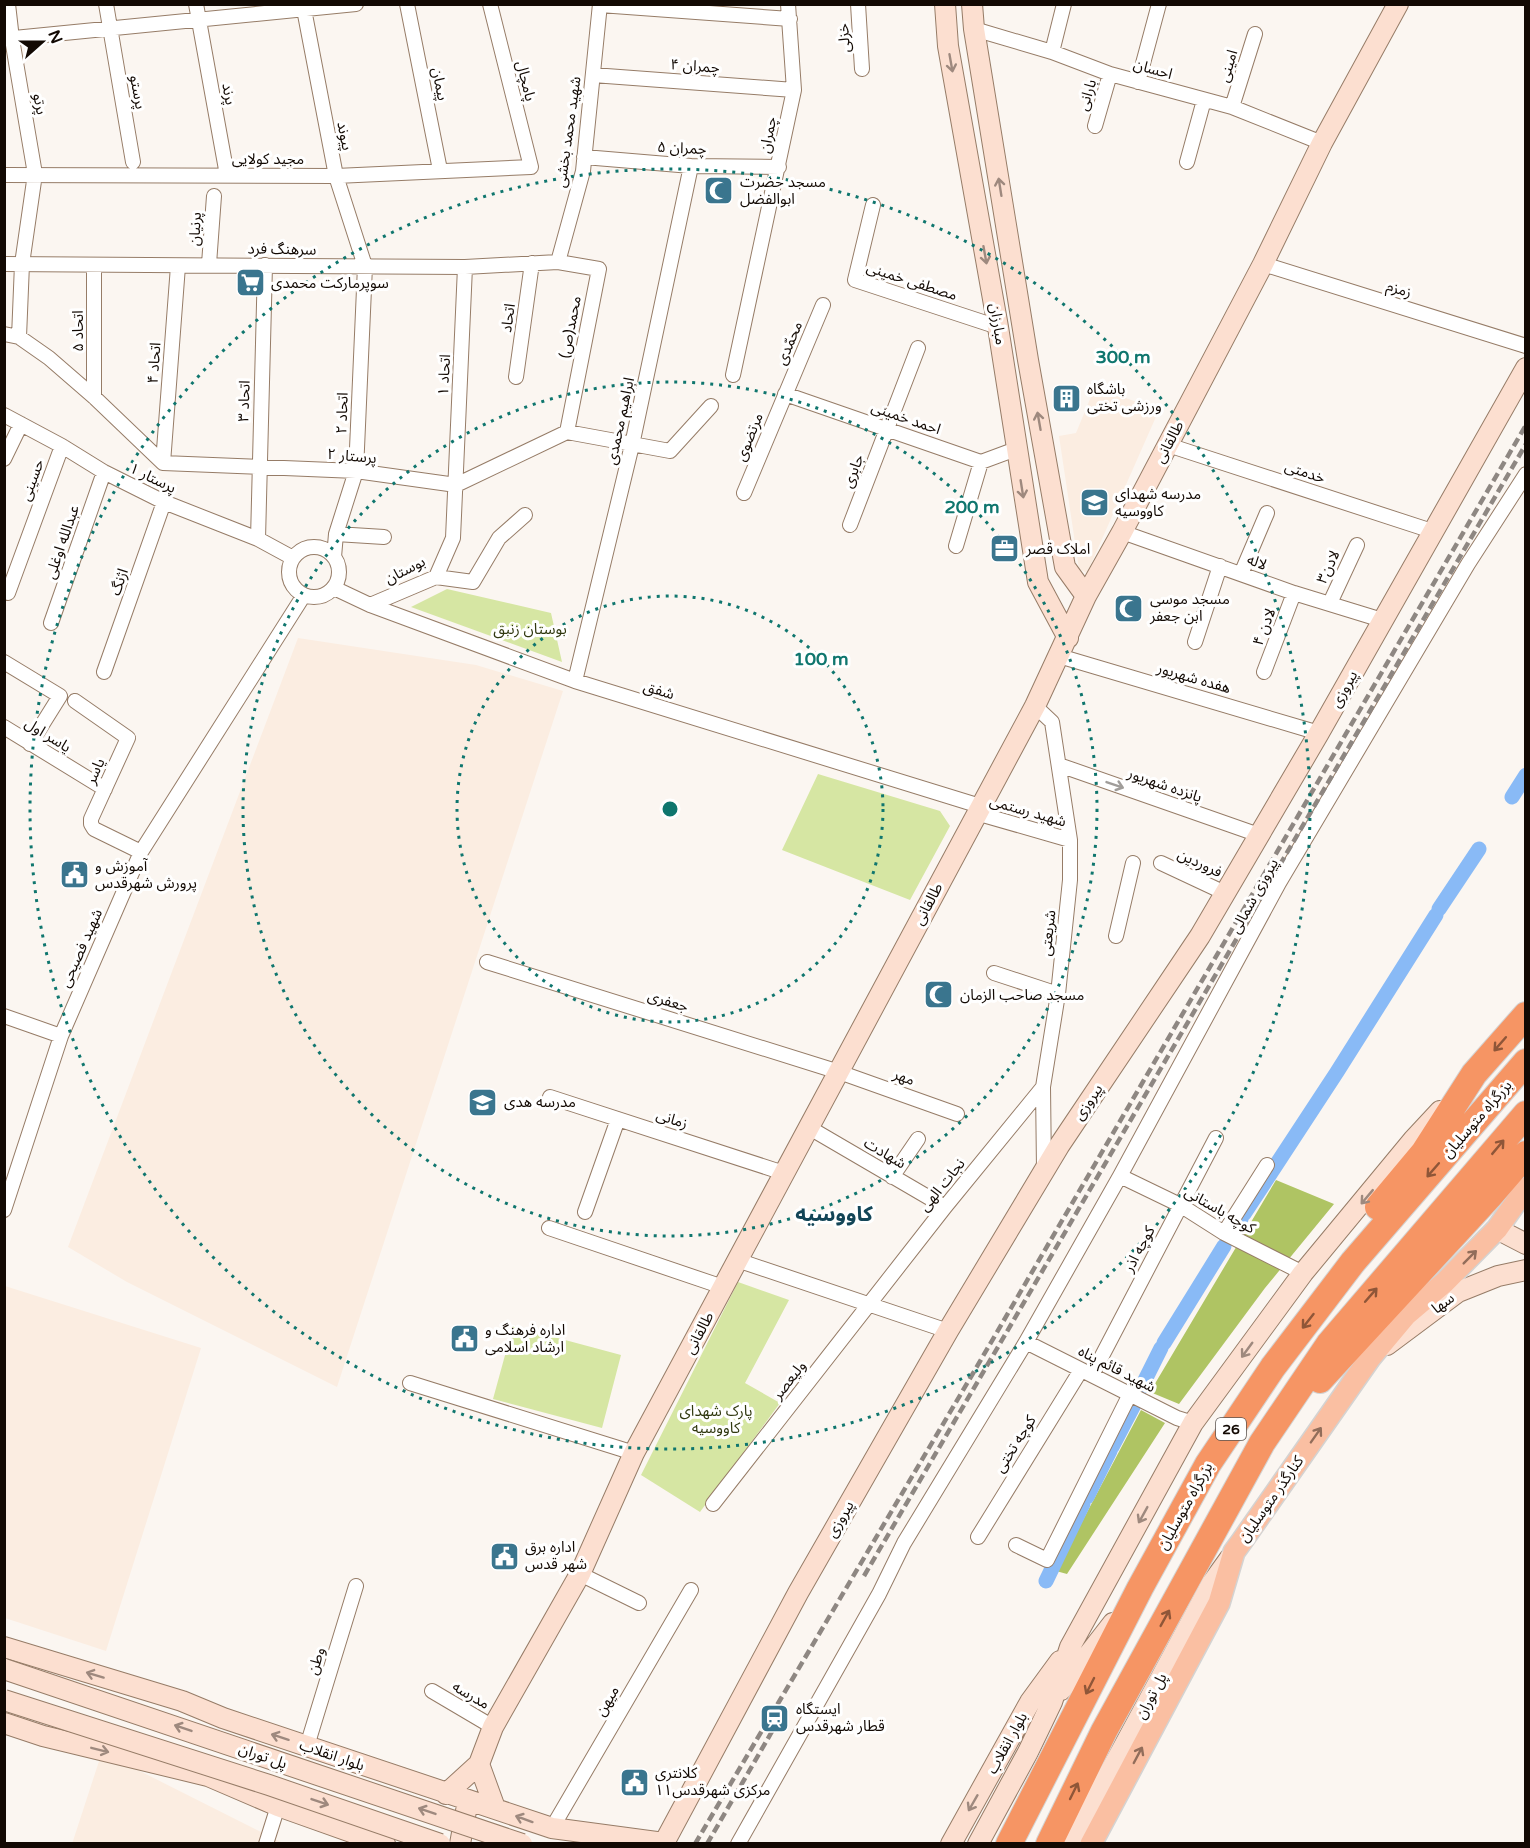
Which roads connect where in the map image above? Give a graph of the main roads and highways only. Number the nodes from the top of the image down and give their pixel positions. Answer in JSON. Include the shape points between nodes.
{"nodes":[{"id":1,"x":1526,"y":1015,"type":"edge"},
{"id":2,"x":1526,"y":1062,"type":"edge"},
{"id":3,"x":1526,"y":1114,"type":"edge"},
{"id":4,"x":1526,"y":1154,"type":"edge"},
{"id":5,"x":1526,"y":1188,"type":"edge"},
{"id":6,"x":1489,"y":1197,"type":"junction"},
{"id":7,"x":1353,"y":1262,"type":"junction"},
{"id":8,"x":1406,"y":1315,"type":"junction"},
{"id":9,"x":1262,"y":1443,"type":"junction"},
{"id":10,"x":1010,"y":1844,"type":"edge"},
{"id":11,"x":1049,"y":1844,"type":"edge"},
{"id":12,"x":1091,"y":1844,"type":"edge"}],
"edges":[{"from":1,"to":7,"type":"highway","one_way":true,"via":[[1474,1074],[1424,1152],[1370,1217]]},
{"from":2,"to":7,"type":"highway","name":"بزرگراه متوسلیان","number":"26","one_way":true},
{"from":9,"to":3,"type":"highway","number":"26","one_way":true,"via":[[1329,1344]]},
{"from":4,"to":6,"type":"highway"},
{"from":8,"to":5,"type":"main road","name":"کنارگذر متوسلیان","one_way":true,"via":[[1497,1229]]},
{"from":6,"to":8,"type":"main road"},
{"from":6,"to":9,"type":"highway"},
{"from":7,"to":10,"type":"highway","name":"بزرگراه متوسلیان","number":"26","one_way":true,"via":[[1273,1366],[1208,1464],[1140,1588]]},
{"from":12,"to":8,"type":"main road","name":"کنارگذر متوسلیان","one_way":true,"via":[[1219,1603],[1234,1552],[1370,1358]]},
{"from":11,"to":9,"type":"highway","number":"26","one_way":true,"via":[[1104,1731]]}]}
